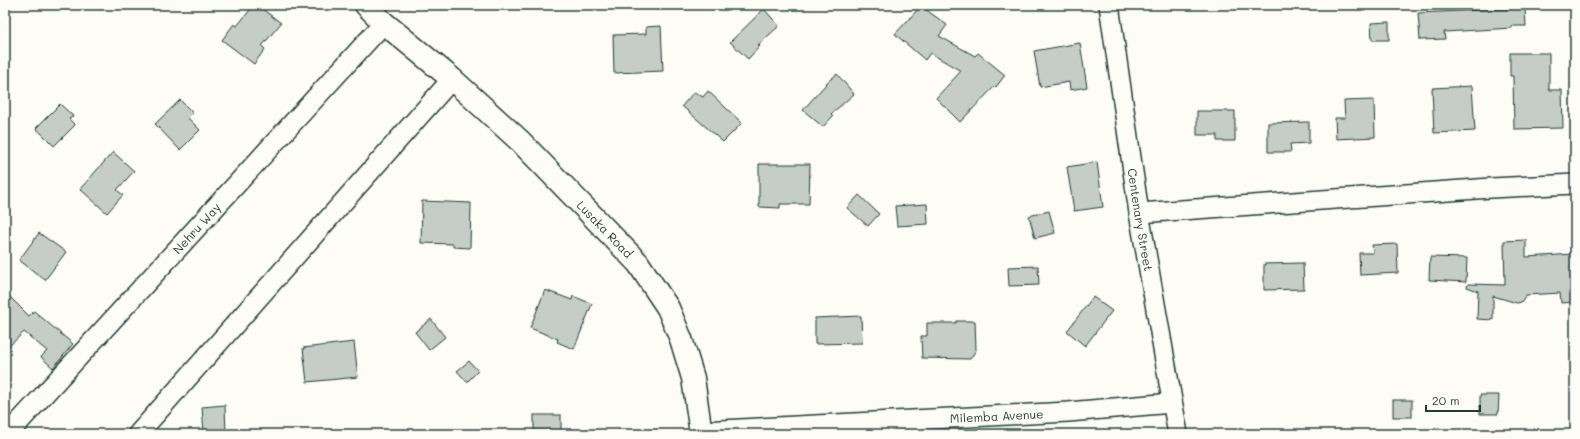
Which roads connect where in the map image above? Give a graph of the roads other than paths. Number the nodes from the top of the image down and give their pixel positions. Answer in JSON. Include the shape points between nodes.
{"nodes":[{"id":1,"x":366,"y":5,"type":"edge"},
{"id":2,"x":1109,"y":5,"type":"edge"},
{"id":3,"x":384,"y":23,"type":"junction"},
{"id":4,"x":452,"y":79,"type":"junction"},
{"id":5,"x":1575,"y":184,"type":"edge"},
{"id":6,"x":1140,"y":213,"type":"junction"},
{"id":7,"x":1172,"y":403,"type":"junction"},
{"id":8,"x":701,"y":432,"type":"edge"},
{"id":9,"x":8,"y":434,"type":"edge"},
{"id":10,"x":138,"y":434,"type":"edge"},
{"id":11,"x":1178,"y":434,"type":"edge"}],
"edges":[{"from":1,"to":3,"type":"highway","name":"Lusaka Road"},
{"from":2,"to":6,"type":"street","name":"Centenary Street"},
{"from":3,"to":4,"type":"highway","name":"Lusaka Road"},
{"from":3,"to":9,"type":"street","name":"Nehru Way"},
{"from":4,"to":8,"type":"highway","name":"Lusaka Road","via":[[520,141],[638,263],[668,308],[681,339],[693,378]]},
{"from":4,"to":10,"type":"street"},
{"from":5,"to":6,"type":"street"},
{"from":6,"to":7,"type":"street","name":"Centenary Street"},
{"from":7,"to":8,"type":"street","name":"Milemba Avenue","via":[[1068,412]]},
{"from":7,"to":11,"type":"street","name":"Centenary Street"}]}
